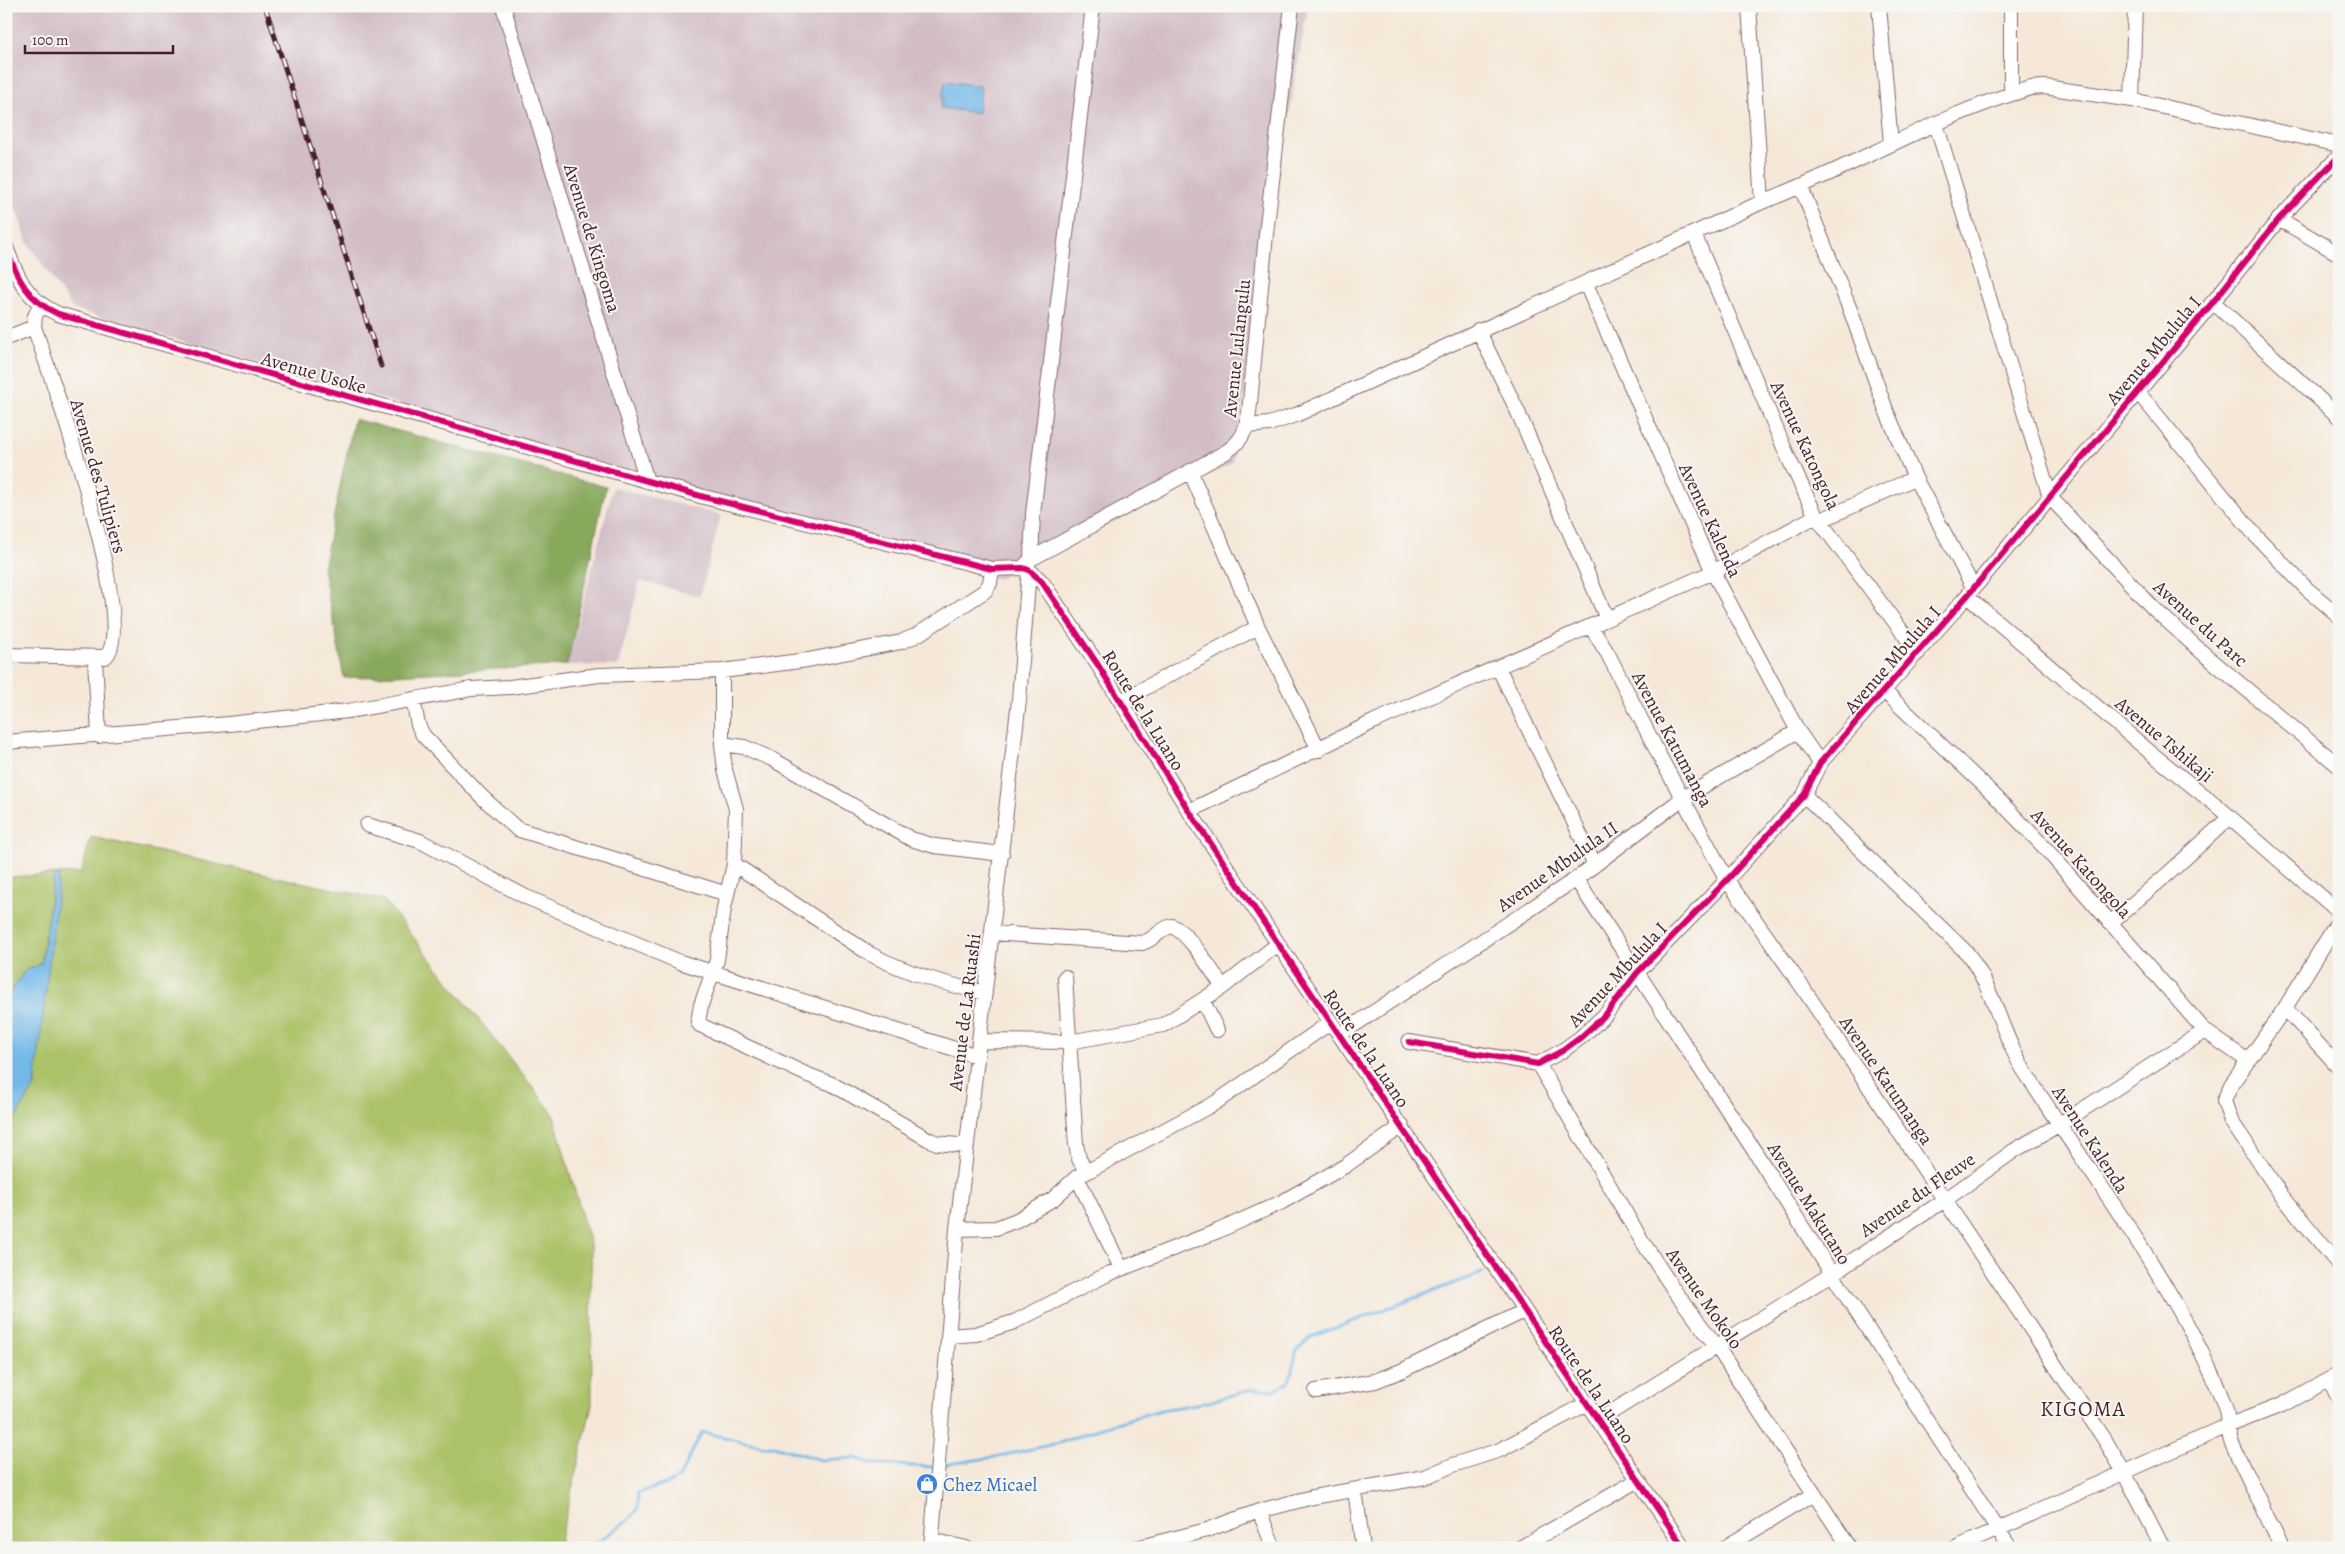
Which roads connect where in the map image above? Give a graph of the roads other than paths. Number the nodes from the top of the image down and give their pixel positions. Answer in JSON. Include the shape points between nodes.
{"nodes":[{"id":1,"x":502,"y":6,"type":"edge"},
{"id":2,"x":1093,"y":6,"type":"edge"},
{"id":3,"x":1292,"y":6,"type":"edge"},
{"id":4,"x":1749,"y":6,"type":"edge"},
{"id":5,"x":1879,"y":6,"type":"edge"},
{"id":6,"x":2011,"y":6,"type":"edge"},
{"id":7,"x":2135,"y":6,"type":"edge"},
{"id":8,"x":2011,"y":94,"type":"junction"},
{"id":9,"x":2132,"y":100,"type":"junction"},
{"id":10,"x":1936,"y":124,"type":"junction"},
{"id":11,"x":1891,"y":144,"type":"junction"},
{"id":12,"x":2339,"y":145,"type":"edge"},
{"id":13,"x":2339,"y":156,"type":"edge"},
{"id":14,"x":1801,"y":187,"type":"junction"},
{"id":15,"x":1762,"y":202,"type":"junction"},
{"id":16,"x":2279,"y":220,"type":"junction"},
{"id":17,"x":1694,"y":234,"type":"junction"},
{"id":18,"x":6,"y":247,"type":"edge"},
{"id":19,"x":2339,"y":254,"type":"edge"},
{"id":20,"x":1586,"y":284,"type":"junction"},
{"id":21,"x":2213,"y":302,"type":"junction"},
{"id":22,"x":41,"y":306,"type":"junction"},
{"id":23,"x":34,"y":327,"type":"junction"},
{"id":24,"x":1478,"y":330,"type":"junction"},
{"id":25,"x":6,"y":338,"type":"edge"},
{"id":26,"x":2137,"y":391,"type":"junction"},
{"id":27,"x":2339,"y":417,"type":"edge"},
{"id":28,"x":1246,"y":426,"type":"junction"},
{"id":29,"x":1190,"y":471,"type":"junction"},
{"id":30,"x":1915,"y":478,"type":"junction"},
{"id":31,"x":648,"y":481,"type":"junction"},
{"id":32,"x":2050,"y":497,"type":"junction"},
{"id":33,"x":1818,"y":518,"type":"junction"},
{"id":34,"x":1028,"y":565,"type":"junction"},
{"id":35,"x":992,"y":569,"type":"junction"},
{"id":36,"x":1713,"y":572,"type":"junction"},
{"id":37,"x":1970,"y":591,"type":"junction"},
{"id":38,"x":2339,"y":616,"type":"edge"},
{"id":39,"x":1607,"y":619,"type":"junction"},
{"id":40,"x":1258,"y":627,"type":"junction"},
{"id":41,"x":1591,"y":627,"type":"junction"},
{"id":42,"x":1918,"y":653,"type":"junction"},
{"id":43,"x":6,"y":655,"type":"edge"},
{"id":44,"x":96,"y":658,"type":"junction"},
{"id":45,"x":1498,"y":667,"type":"junction"},
{"id":46,"x":722,"y":671,"type":"junction"},
{"id":47,"x":1885,"y":692,"type":"junction"},
{"id":48,"x":413,"y":699,"type":"junction"},
{"id":49,"x":1121,"y":701,"type":"junction"},
{"id":50,"x":1798,"y":731,"type":"junction"},
{"id":51,"x":100,"y":736,"type":"junction"},
{"id":52,"x":6,"y":742,"type":"edge"},
{"id":53,"x":722,"y":744,"type":"junction"},
{"id":54,"x":1319,"y":750,"type":"junction"},
{"id":55,"x":1820,"y":764,"type":"junction"},
{"id":56,"x":2339,"y":766,"type":"edge"},
{"id":57,"x":1804,"y":795,"type":"junction"},
{"id":58,"x":1683,"y":798,"type":"junction"},
{"id":59,"x":1189,"y":811,"type":"junction"},
{"id":60,"x":2230,"y":817,"type":"junction"},
{"id":61,"x":367,"y":825,"type":"dead end"},
{"id":62,"x":1002,"y":854,"type":"junction"},
{"id":63,"x":734,"y":864,"type":"junction"},
{"id":64,"x":1595,"y":865,"type":"junction"},
{"id":65,"x":1576,"y":879,"type":"junction"},
{"id":66,"x":1727,"y":880,"type":"junction"},
{"id":67,"x":727,"y":894,"type":"junction"},
{"id":68,"x":2339,"y":912,"type":"edge"},
{"id":69,"x":2339,"y":920,"type":"edge"},
{"id":70,"x":2110,"y":923,"type":"junction"},
{"id":71,"x":992,"y":934,"type":"junction"},
{"id":72,"x":1278,"y":944,"type":"junction"},
{"id":73,"x":712,"y":972,"type":"junction"},
{"id":74,"x":1638,"y":972,"type":"junction"},
{"id":75,"x":1065,"y":976,"type":"dead end"},
{"id":76,"x":1223,"y":987,"type":"junction"},
{"id":77,"x":985,"y":993,"type":"junction"},
{"id":78,"x":1202,"y":1000,"type":"junction"},
{"id":79,"x":2285,"y":1008,"type":"junction"},
{"id":80,"x":1331,"y":1022,"type":"junction"},
{"id":81,"x":1217,"y":1030,"type":"dead end"},
{"id":82,"x":2205,"y":1031,"type":"junction"},
{"id":83,"x":1339,"y":1034,"type":"junction"},
{"id":84,"x":979,"y":1041,"type":"junction"},
{"id":85,"x":1069,"y":1042,"type":"junction"},
{"id":86,"x":1409,"y":1042,"type":"dead end"},
{"id":87,"x":977,"y":1056,"type":"junction"},
{"id":88,"x":2248,"y":1061,"type":"junction"},
{"id":89,"x":1538,"y":1064,"type":"junction"},
{"id":90,"x":2339,"y":1067,"type":"edge"},
{"id":91,"x":2060,"y":1124,"type":"junction"},
{"id":92,"x":1402,"y":1126,"type":"junction"},
{"id":93,"x":967,"y":1146,"type":"junction"},
{"id":94,"x":1082,"y":1174,"type":"junction"},
{"id":95,"x":1946,"y":1200,"type":"junction"},
{"id":96,"x":957,"y":1229,"type":"junction"},
{"id":97,"x":2339,"y":1265,"type":"edge"},
{"id":98,"x":1121,"y":1268,"type":"junction"},
{"id":99,"x":1832,"y":1274,"type":"junction"},
{"id":100,"x":1524,"y":1311,"type":"junction"},
{"id":101,"x":948,"y":1336,"type":"junction"},
{"id":102,"x":1716,"y":1347,"type":"junction"},
{"id":103,"x":2334,"y":1378,"type":"edge"},
{"id":104,"x":1316,"y":1391,"type":"dead end"},
{"id":105,"x":2339,"y":1398,"type":"edge"},
{"id":106,"x":1588,"y":1403,"type":"junction"},
{"id":107,"x":1599,"y":1420,"type":"junction"},
{"id":108,"x":2227,"y":1426,"type":"junction"},
{"id":109,"x":2125,"y":1474,"type":"junction"},
{"id":110,"x":1638,"y":1480,"type":"junction"},
{"id":111,"x":1355,"y":1490,"type":"junction"},
{"id":112,"x":1814,"y":1494,"type":"junction"},
{"id":113,"x":1259,"y":1511,"type":"junction"},
{"id":114,"x":1997,"y":1528,"type":"junction"},
{"id":115,"x":932,"y":1544,"type":"edge"},
{"id":116,"x":1681,"y":1547,"type":"edge"},
{"id":117,"x":966,"y":1548,"type":"edge"},
{"id":118,"x":1136,"y":1548,"type":"edge"},
{"id":119,"x":1274,"y":1548,"type":"edge"},
{"id":120,"x":1363,"y":1548,"type":"edge"},
{"id":121,"x":1520,"y":1548,"type":"edge"},
{"id":122,"x":1724,"y":1548,"type":"edge"},
{"id":123,"x":1850,"y":1548,"type":"edge"},
{"id":124,"x":1956,"y":1548,"type":"edge"},
{"id":125,"x":2010,"y":1548,"type":"edge"},
{"id":126,"x":2163,"y":1548,"type":"edge"},
{"id":127,"x":2282,"y":1548,"type":"edge"}],
"edges":[{"from":1,"to":31,"type":"street","name":"Avenue de Kingoma"},
{"from":2,"to":34,"type":"street","name":"Avenue de La Ruashi"},
{"from":3,"to":28,"type":"street","name":"Avenue Lulangulu"},
{"from":4,"to":15,"type":"street"},
{"from":5,"to":11,"type":"street"},
{"from":6,"to":8,"type":"street"},
{"from":7,"to":9,"type":"street"},
{"from":8,"to":9,"type":"street","via":[[2037,86]]},
{"from":8,"to":10,"type":"street"},
{"from":9,"to":12,"type":"street"},
{"from":10,"to":11,"type":"street"},
{"from":10,"to":32,"type":"street"},
{"from":11,"to":14,"type":"street"},
{"from":13,"to":16,"type":"street","name":"Avenue Mbulula I"},
{"from":14,"to":15,"type":"street"},
{"from":14,"to":30,"type":"street"},
{"from":15,"to":17,"type":"street"},
{"from":16,"to":19,"type":"street"},
{"from":16,"to":21,"type":"street","name":"Avenue Mbulula I"},
{"from":17,"to":20,"type":"street"},
{"from":17,"to":33,"type":"street","name":"Avenue Katongola","via":[[1784,448]]},
{"from":18,"to":22,"type":"street","name":"Avenue Usoke","via":[[25,288]]},
{"from":20,"to":24,"type":"street"},
{"from":20,"to":36,"type":"street","name":"Avenue Kalenda"},
{"from":21,"to":26,"type":"street","name":"Avenue Mbulula I"},
{"from":21,"to":27,"type":"street"},
{"from":22,"to":23,"type":"street","via":[[35,316]]},
{"from":22,"to":31,"type":"street","name":"Avenue Usoke","via":[[67,317]]},
{"from":23,"to":25,"type":"street"},
{"from":23,"to":44,"type":"street","name":"Avenue des Tulipiers","via":[[100,534],[111,602],[113,640],[108,655]]},
{"from":24,"to":28,"type":"street","via":[[1296,415],[1269,424]]},
{"from":24,"to":39,"type":"street","via":[[1517,410]]},
{"from":26,"to":32,"type":"street","name":"Avenue Mbulula I"},
{"from":26,"to":38,"type":"street","via":[[2256,536],[2306,588]]},
{"from":28,"to":29,"type":"street","name":"Avenue Lulangulu","via":[[1241,439],[1233,447]]},
{"from":29,"to":34,"type":"street","name":"Avenue Lulangulu"},
{"from":29,"to":40,"type":"street"},
{"from":30,"to":33,"type":"street"},
{"from":30,"to":37,"type":"street"},
{"from":31,"to":35,"type":"street","name":"Avenue Usoke"},
{"from":32,"to":37,"type":"street","name":"Avenue Mbulula I"},
{"from":32,"to":56,"type":"street","name":"Avenue du Parc","via":[[2153,608]]},
{"from":33,"to":36,"type":"street"},
{"from":33,"to":42,"type":"street","name":"Avenue Katongola"},
{"from":34,"to":35,"type":"street","name":"Avenue Usoke"},
{"from":34,"to":49,"type":"street","name":"Route de la Luano"},
{"from":34,"to":62,"type":"street","name":"Avenue de La Ruashi","via":[[1019,700]]},
{"from":35,"to":46,"type":"street","via":[[985,591],[901,642],[808,660]]},
{"from":36,"to":39,"type":"street"},
{"from":36,"to":50,"type":"street","name":"Avenue Kalenda"},
{"from":37,"to":42,"type":"street","name":"Avenue Mbulula I"},
{"from":37,"to":60,"type":"street","name":"Avenue Tshikaji","via":[[2144,747]]},
{"from":39,"to":41,"type":"street"},
{"from":40,"to":49,"type":"street"},
{"from":40,"to":54,"type":"street"},
{"from":41,"to":45,"type":"street"},
{"from":41,"to":58,"type":"street","name":"Avenue Katumanga"},
{"from":42,"to":47,"type":"street","name":"Avenue Mbulula I"},
{"from":43,"to":44,"type":"street"},
{"from":44,"to":51,"type":"street"},
{"from":45,"to":54,"type":"street","via":[[1373,722]]},
{"from":45,"to":64,"type":"street"},
{"from":46,"to":48,"type":"street","via":[[599,675]]},
{"from":46,"to":53,"type":"street"},
{"from":47,"to":55,"type":"street","name":"Avenue Mbulula I"},
{"from":47,"to":70,"type":"street","name":"Avenue Katongola","via":[[2012,813]]},
{"from":48,"to":51,"type":"street","via":[[348,711]]},
{"from":48,"to":67,"type":"street","via":[[418,725],[424,736],[517,829]]},
{"from":49,"to":59,"type":"street","name":"Route de la Luano"},
{"from":50,"to":55,"type":"street","name":"Avenue Kalenda"},
{"from":50,"to":58,"type":"street","name":"Avenue Mbulula II"},
{"from":51,"to":52,"type":"street"},
{"from":53,"to":62,"type":"street","via":[[744,747],[772,759],[912,839],[935,846]]},
{"from":53,"to":63,"type":"street","via":[[725,770],[736,809]]},
{"from":54,"to":59,"type":"street"},
{"from":55,"to":57,"type":"street","name":"Avenue Mbulula I"},
{"from":57,"to":66,"type":"street","name":"Avenue Mbulula I"},
{"from":57,"to":91,"type":"street","name":"Avenue Kalenda","via":[[1974,962],[2008,1042]]},
{"from":58,"to":64,"type":"street","name":"Avenue Mbulula II"},
{"from":58,"to":66,"type":"street","name":"Avenue Katumanga"},
{"from":59,"to":72,"type":"street","name":"Route de la Luano"},
{"from":60,"to":68,"type":"street","name":"Avenue Tshikaji"},
{"from":60,"to":70,"type":"street"},
{"from":61,"to":73,"type":"street","via":[[420,841],[526,897],[642,947]]},
{"from":62,"to":71,"type":"street","name":"Avenue de La Ruashi"},
{"from":63,"to":67,"type":"street"},
{"from":63,"to":77,"type":"street","via":[[893,966],[914,975]]},
{"from":64,"to":65,"type":"street","name":"Avenue Mbulula II"},
{"from":65,"to":74,"type":"street","name":"Avenue Makutano"},
{"from":65,"to":83,"type":"street","name":"Avenue Mbulula II"},
{"from":66,"to":74,"type":"street","name":"Avenue Mbulula I"},
{"from":66,"to":95,"type":"street","name":"Avenue Katumanga"},
{"from":67,"to":73,"type":"street"},
{"from":69,"to":79,"type":"street"},
{"from":70,"to":82,"type":"street","name":"Avenue Katongola"},
{"from":71,"to":76,"type":"street","via":[[1142,943],[1172,926],[1181,932]]},
{"from":71,"to":77,"type":"street","name":"Avenue de La Ruashi"},
{"from":72,"to":76,"type":"street"},
{"from":72,"to":80,"type":"street","name":"Route de la Luano"},
{"from":73,"to":87,"type":"street"},
{"from":73,"to":93,"type":"street","via":[[697,1017],[700,1025],[832,1084],[928,1139]]},
{"from":74,"to":89,"type":"street","name":"Avenue Mbulula I","via":[[1593,1027],[1562,1051]]},
{"from":74,"to":99,"type":"street","name":"Avenue Makutano"},
{"from":75,"to":85,"type":"street"},
{"from":76,"to":78,"type":"street"},
{"from":77,"to":84,"type":"street","name":"Avenue de La Ruashi"},
{"from":78,"to":81,"type":"street"},
{"from":78,"to":85,"type":"street","via":[[1163,1025]]},
{"from":79,"to":88,"type":"street"},
{"from":79,"to":90,"type":"street"},
{"from":80,"to":83,"type":"street","name":"Route de la Luano"},
{"from":80,"to":94,"type":"street","via":[[1215,1103]]},
{"from":82,"to":88,"type":"street","name":"Avenue Katongola"},
{"from":82,"to":91,"type":"street","name":"Avenue du Fleuve"},
{"from":83,"to":92,"type":"street","name":"Route de la Luano"},
{"from":84,"to":85,"type":"street"},
{"from":84,"to":87,"type":"street","name":"Avenue de La Ruashi"},
{"from":85,"to":94,"type":"street","via":[[1076,1144]]},
{"from":86,"to":89,"type":"street"},
{"from":87,"to":93,"type":"street","name":"Avenue de La Ruashi"},
{"from":88,"to":97,"type":"street","via":[[2226,1094],[2226,1112],[2286,1202]]},
{"from":89,"to":102,"type":"street","name":"Avenue Mokolo","via":[[1642,1241]]},
{"from":91,"to":95,"type":"street","name":"Avenue du Fleuve","via":[[2015,1150]]},
{"from":91,"to":108,"type":"street","name":"Avenue Kalenda","via":[[2181,1315],[2214,1380],[2225,1407]]},
{"from":92,"to":98,"type":"street","via":[[1346,1166],[1282,1202],[1218,1231]]},
{"from":92,"to":100,"type":"street","name":"Route de la Luano"},
{"from":93,"to":96,"type":"street","name":"Avenue de La Ruashi"},
{"from":94,"to":96,"type":"street","via":[[1053,1199],[1008,1225]]},
{"from":94,"to":98,"type":"street"},
{"from":95,"to":99,"type":"street","name":"Avenue du Fleuve"},
{"from":95,"to":109,"type":"street","name":"Avenue Katumanga"},
{"from":96,"to":101,"type":"street","name":"Avenue de La Ruashi"},
{"from":98,"to":101,"type":"street","via":[[1002,1328]]},
{"from":99,"to":102,"type":"street","name":"Avenue du Fleuve"},
{"from":99,"to":114,"type":"street","name":"Avenue Makutano"},
{"from":100,"to":104,"type":"street","via":[[1375,1381]]},
{"from":100,"to":106,"type":"street","name":"Route de la Luano"},
{"from":101,"to":115,"type":"street","name":"Avenue de La Ruashi"},
{"from":102,"to":107,"type":"street","name":"Avenue du Fleuve"},
{"from":102,"to":112,"type":"street","name":"Avenue Mokolo"},
{"from":103,"to":105,"type":"street"},
{"from":103,"to":108,"type":"street","via":[[2282,1405]]},
{"from":106,"to":107,"type":"street","name":"Route de la Luano"},
{"from":106,"to":111,"type":"street","via":[[1481,1458],[1416,1480]]},
{"from":107,"to":110,"type":"street","name":"Route de la Luano"},
{"from":108,"to":109,"type":"street"},
{"from":108,"to":127,"type":"street","name":"Avenue Kalenda","via":[[2232,1444]]},
{"from":109,"to":114,"type":"street"},
{"from":109,"to":126,"type":"street","name":"Avenue Katumanga"},
{"from":110,"to":116,"type":"street","name":"Route de la Luano"},
{"from":110,"to":121,"type":"street"},
{"from":111,"to":113,"type":"street"},
{"from":111,"to":120,"type":"street"},
{"from":112,"to":122,"type":"street"},
{"from":112,"to":123,"type":"street","name":"Avenue Mokolo"},
{"from":113,"to":118,"type":"street","via":[[1206,1530]]},
{"from":113,"to":119,"type":"street"},
{"from":114,"to":124,"type":"street"},
{"from":114,"to":125,"type":"street","name":"Avenue Makutano"},
{"from":115,"to":117,"type":"street"}]}
